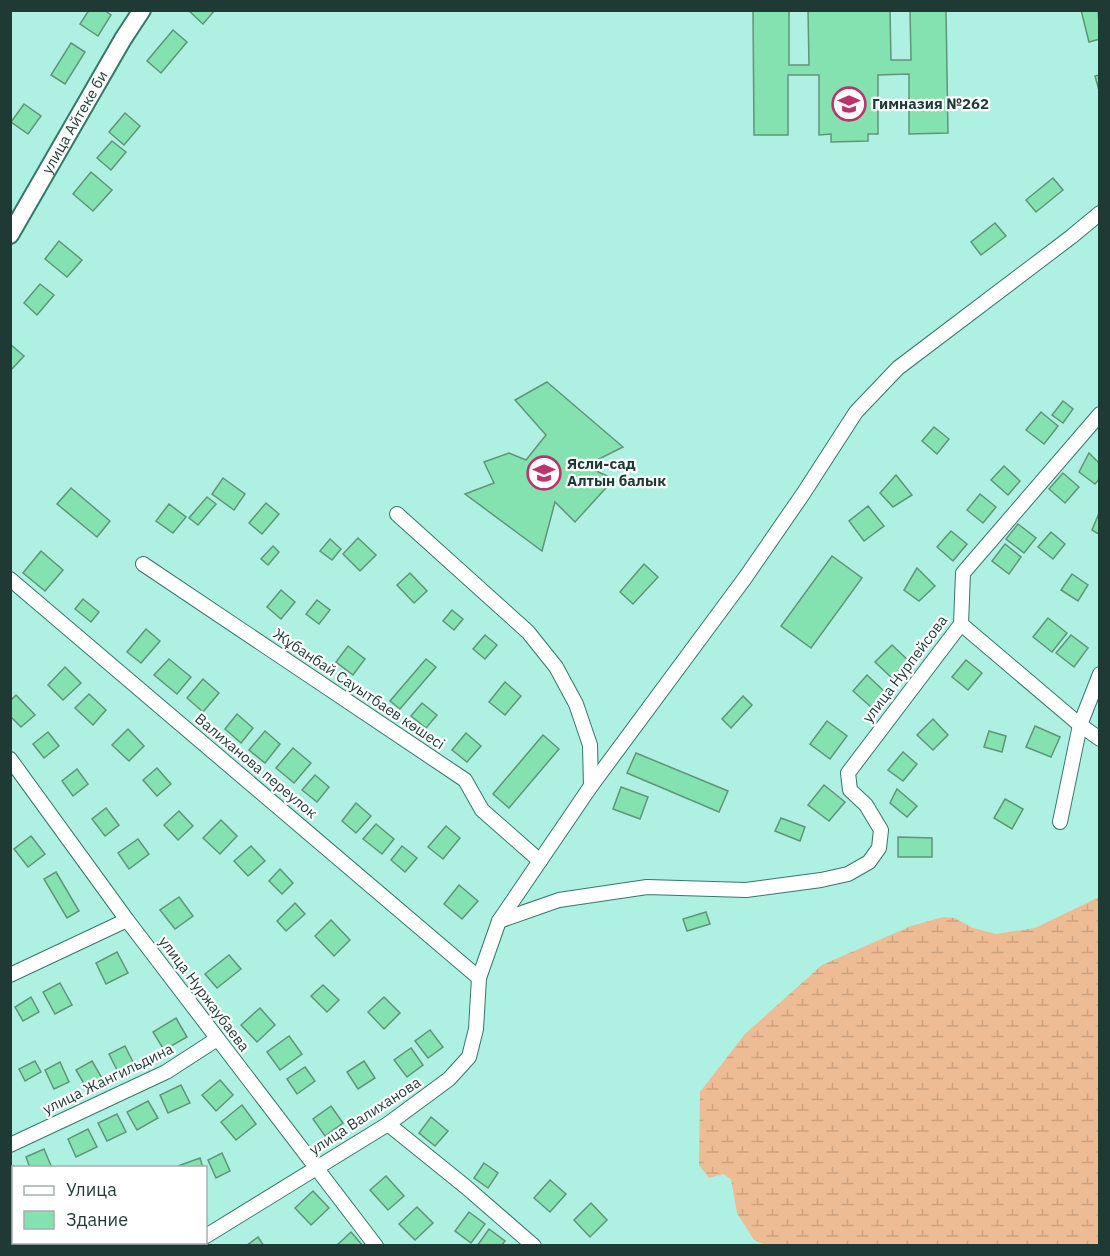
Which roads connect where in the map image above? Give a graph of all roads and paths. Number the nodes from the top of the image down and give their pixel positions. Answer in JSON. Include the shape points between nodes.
{"nodes":[{"id":1,"x":142,"y":10,"type":"edge"},
{"id":2,"x":1100,"y":213,"type":"edge"},
{"id":3,"x":10,"y":235,"type":"edge"},
{"id":4,"x":1100,"y":414,"type":"edge"},
{"id":5,"x":396,"y":514,"type":"dead end"},
{"id":6,"x":143,"y":564,"type":"dead end"},
{"id":7,"x":10,"y":579,"type":"edge"},
{"id":8,"x":961,"y":624,"type":"junction"},
{"id":9,"x":1100,"y":674,"type":"edge"},
{"id":10,"x":1080,"y":724,"type":"junction"},
{"id":11,"x":1100,"y":739,"type":"edge"},
{"id":12,"x":10,"y":759,"type":"edge"},
{"id":13,"x":15,"y":775,"type":"edge"},
{"id":14,"x":591,"y":786,"type":"junction"},
{"id":15,"x":1060,"y":822,"type":"dead end"},
{"id":16,"x":540,"y":861,"type":"junction"},
{"id":17,"x":127,"y":920,"type":"junction"},
{"id":18,"x":499,"y":921,"type":"junction"},
{"id":19,"x":10,"y":975,"type":"edge"},
{"id":20,"x":479,"y":978,"type":"junction"},
{"id":21,"x":217,"y":1039,"type":"junction"},
{"id":22,"x":388,"y":1124,"type":"junction"},
{"id":23,"x":10,"y":1145,"type":"edge"},
{"id":24,"x":315,"y":1168,"type":"junction"},
{"id":25,"x":207,"y":1235,"type":"edge"},
{"id":26,"x":376,"y":1245,"type":"edge"},
{"id":27,"x":534,"y":1245,"type":"edge"}],
"edges":[{"from":1,"to":3,"type":"street","name":"улица Айтеке би"},
{"from":2,"to":14,"type":"street","name":"улица Валиханова","via":[[898,368],[856,412],[745,578]]},
{"from":4,"to":8,"type":"street","name":"улица Нурпейсова","via":[[963,573]]},
{"from":5,"to":14,"type":"street","via":[[528,632],[556,667],[576,704],[590,745]]},
{"from":6,"to":16,"type":"street","name":"Жұбанбай Сауытбаев көшесі","via":[[465,780],[482,810]]},
{"from":7,"to":20,"type":"street","name":"Валиханова переулок"},
{"from":8,"to":10,"type":"street"},
{"from":8,"to":18,"type":"street","name":"улица Нурпейсова","via":[[848,773],[850,790],[866,805],[881,830],[879,848],[869,862],[848,874],[746,890],[647,887],[559,900]]},
{"from":9,"to":10,"type":"street"},
{"from":10,"to":11,"type":"street"},
{"from":10,"to":15,"type":"street"},
{"from":12,"to":13,"type":"street","name":"улица Нуржаубаева"},
{"from":13,"to":17,"type":"street","name":"улица Нуржаубаева"},
{"from":14,"to":16,"type":"street","name":"улица Валиханова"},
{"from":16,"to":18,"type":"street","name":"улица Валиханова"},
{"from":17,"to":19,"type":"street"},
{"from":17,"to":21,"type":"street","name":"улица Нуржаубаева"},
{"from":18,"to":20,"type":"street","name":"улица Валиханова"},
{"from":20,"to":22,"type":"street","name":"улица Валиханова","via":[[476,1029],[469,1057],[449,1079]]},
{"from":21,"to":23,"type":"street","name":"улица Жангильдина","via":[[166,1072]]},
{"from":21,"to":24,"type":"street","name":"улица Нуржаубаева"},
{"from":22,"to":24,"type":"street","name":"улица Валиханова"},
{"from":22,"to":27,"type":"street"},
{"from":24,"to":25,"type":"street","name":"улица Валиханова"},
{"from":24,"to":26,"type":"street","name":"улица Нуржаубаева"}]}
